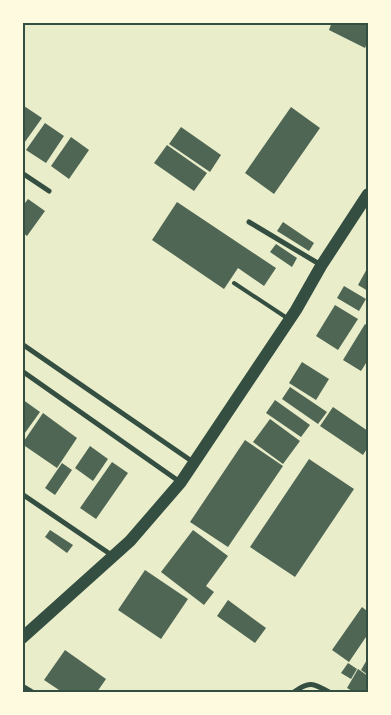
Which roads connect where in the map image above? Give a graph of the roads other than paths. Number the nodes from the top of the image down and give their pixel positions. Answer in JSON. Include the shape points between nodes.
{"nodes":[{"id":1,"x":22,"y":173,"type":"edge"},
{"id":2,"x":49,"y":191,"type":"dead end"},
{"id":3,"x":368,"y":194,"type":"edge"},
{"id":4,"x":249,"y":222,"type":"dead end"},
{"id":5,"x":321,"y":266,"type":"junction"},
{"id":6,"x":234,"y":283,"type":"dead end"},
{"id":7,"x":289,"y":320,"type":"junction"},
{"id":8,"x":22,"y":344,"type":"edge"},
{"id":9,"x":22,"y":372,"type":"edge"},
{"id":10,"x":195,"y":463,"type":"junction"},
{"id":11,"x":181,"y":482,"type":"junction"},
{"id":12,"x":22,"y":494,"type":"edge"},
{"id":13,"x":114,"y":556,"type":"junction"},
{"id":14,"x":22,"y":638,"type":"edge"},
{"id":15,"x":22,"y":686,"type":"edge"},
{"id":16,"x":32,"y":692,"type":"edge"},
{"id":17,"x":294,"y":692,"type":"edge"},
{"id":18,"x":329,"y":692,"type":"edge"}],
"edges":[{"from":1,"to":2,"type":"street"},
{"from":3,"to":5,"type":"main road"},
{"from":4,"to":5,"type":"street"},
{"from":5,"to":7,"type":"main road"},
{"from":6,"to":7,"type":"lane"},
{"from":7,"to":10,"type":"main road"},
{"from":8,"to":10,"type":"street"},
{"from":9,"to":11,"type":"street"},
{"from":10,"to":11,"type":"main road"},
{"from":11,"to":13,"type":"main road"},
{"from":12,"to":13,"type":"street"},
{"from":13,"to":14,"type":"main road"},
{"from":15,"to":16,"type":"street"},
{"from":17,"to":18,"type":"street","via":[[309,684]]}]}
